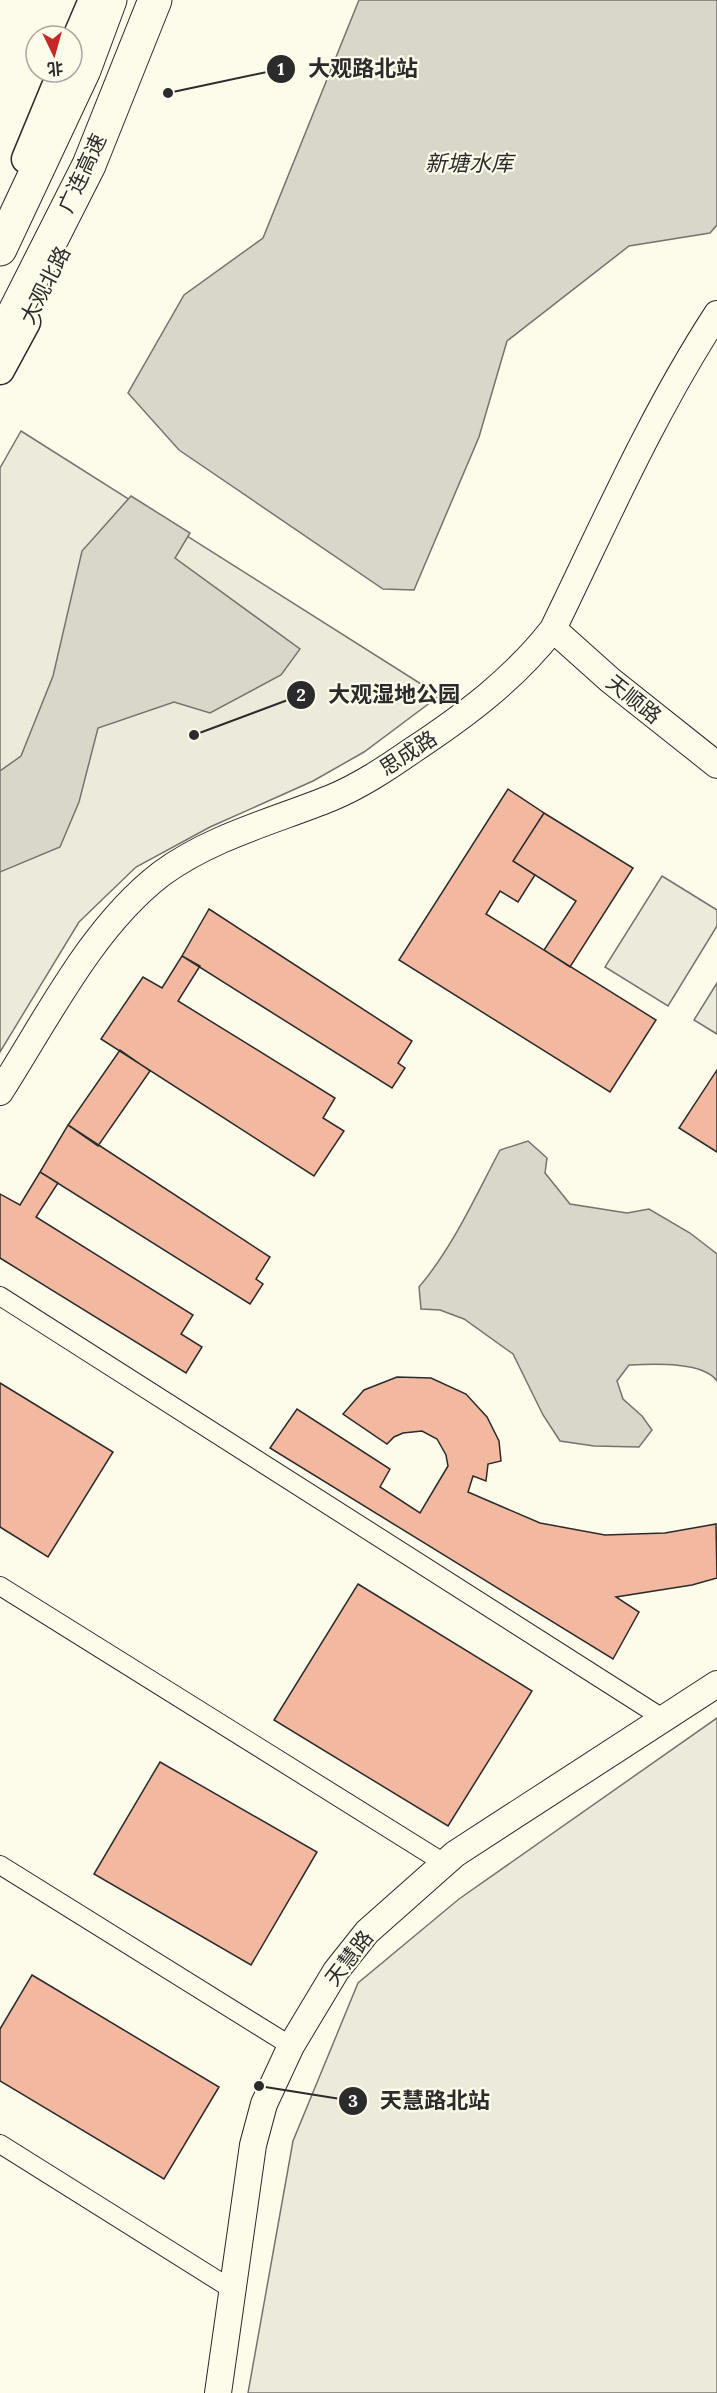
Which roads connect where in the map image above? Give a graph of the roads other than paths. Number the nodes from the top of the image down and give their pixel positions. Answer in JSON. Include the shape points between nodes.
{"nodes":[{"id":1,"x":93,"y":0,"type":"edge"},
{"id":2,"x":110,"y":0,"type":"edge"},
{"id":3,"x":155,"y":0,"type":"edge"},
{"id":4,"x":171,"y":0,"type":"edge"},
{"id":5,"x":83,"y":24,"type":"edge"},
{"id":6,"x":57,"y":84,"type":"edge"},
{"id":7,"x":0,"y":221,"type":"edge"},
{"id":8,"x":0,"y":249,"type":"edge"},
{"id":9,"x":717,"y":314,"type":"edge"},
{"id":10,"x":0,"y":341,"type":"edge"},
{"id":11,"x":0,"y":370,"type":"edge"},
{"id":12,"x":553,"y":629,"type":"junction"},
{"id":13,"x":717,"y":765,"type":"edge"},
{"id":14,"x":0,"y":1092,"type":"edge"},
{"id":15,"x":0,"y":1296,"type":"edge"},
{"id":16,"x":0,"y":1586,"type":"edge"},
{"id":17,"x":717,"y":1684,"type":"edge"},
{"id":18,"x":664,"y":1719,"type":"junction"},
{"id":19,"x":444,"y":1863,"type":"junction"},
{"id":20,"x":0,"y":1865,"type":"edge"},
{"id":21,"x":291,"y":2046,"type":"junction"},
{"id":22,"x":0,"y":2144,"type":"edge"},
{"id":23,"x":232,"y":2290,"type":"junction"},
{"id":24,"x":218,"y":2393,"type":"edge"}],
"edges":[{"from":1,"to":5,"type":"main road"},
{"from":2,"to":8,"type":"highway","name":"广连高速","via":[[84,70]]},
{"from":3,"to":10,"type":"highway","name":"广连高速","via":[[88,165]]},
{"from":4,"to":11,"type":"main road","name":"大观北路","via":[[109,156]]},
{"from":6,"to":7,"type":"main road"},
{"from":9,"to":12,"type":"street","name":"思成路","via":[[658,412]]},
{"from":12,"to":13,"type":"street","name":"天顺路"},
{"from":12,"to":14,"type":"street","name":"思成路","via":[[495,691],[381,772],[333,797],[205,847],[162,874],[112,922]]},
{"from":15,"to":18,"type":"street"},
{"from":16,"to":19,"type":"street"},
{"from":17,"to":18,"type":"street","name":"天慧路"},
{"from":18,"to":19,"type":"street","name":"天慧路"},
{"from":19,"to":21,"type":"street","name":"天慧路","via":[[367,1932],[336,1971]]},
{"from":20,"to":21,"type":"street"},
{"from":21,"to":23,"type":"street","name":"天慧路","via":[[264,2104],[253,2145]]},
{"from":22,"to":23,"type":"street"},
{"from":23,"to":24,"type":"street","name":"天慧路"}]}
